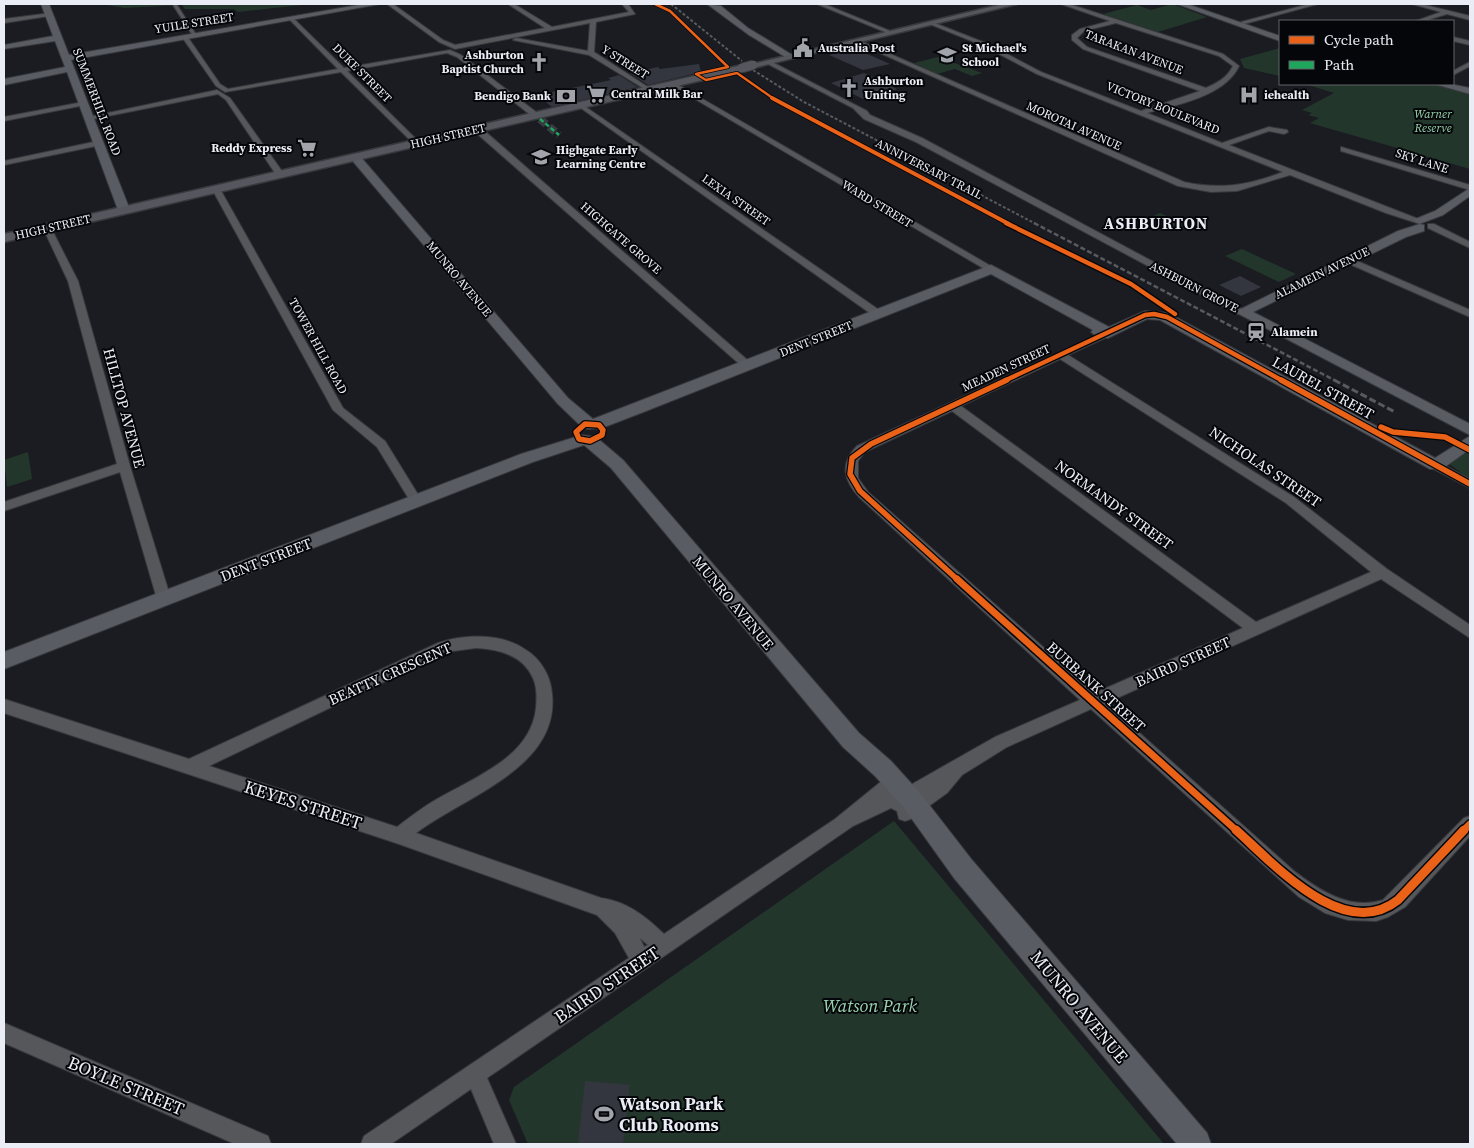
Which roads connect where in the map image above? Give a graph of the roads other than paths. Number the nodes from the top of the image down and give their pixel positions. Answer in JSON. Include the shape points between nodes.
{"nodes":[{"id":1,"x":45,"y":4,"type":"edge"},
{"id":2,"x":378,"y":4,"type":"edge"},
{"id":3,"x":390,"y":4,"type":"edge"},
{"id":4,"x":625,"y":4,"type":"edge"},
{"id":5,"x":706,"y":4,"type":"edge"},
{"id":6,"x":820,"y":4,"type":"edge"},
{"id":7,"x":1064,"y":4,"type":"edge"},
{"id":8,"x":1181,"y":4,"type":"edge"},
{"id":9,"x":1315,"y":4,"type":"edge"},
{"id":10,"x":1415,"y":4,"type":"edge"},
{"id":11,"x":513,"y":5,"type":"edge"},
{"id":12,"x":526,"y":5,"type":"edge"},
{"id":13,"x":1017,"y":5,"type":"edge"},
{"id":14,"x":175,"y":6,"type":"dead end"},
{"id":15,"x":396,"y":6,"type":"edge"},
{"id":16,"x":716,"y":6,"type":"edge"},
{"id":17,"x":1448,"y":12,"type":"junction"},
{"id":18,"x":49,"y":14,"type":"junction"},
{"id":19,"x":627,"y":14,"type":"joint"},
{"id":20,"x":1470,"y":18,"type":"edge"},
{"id":21,"x":292,"y":19,"type":"junction"},
{"id":22,"x":1422,"y":20,"type":"edge"},
{"id":23,"x":4,"y":21,"type":"edge"},
{"id":24,"x":592,"y":21,"type":"junction"},
{"id":25,"x":1117,"y":21,"type":"junction"},
{"id":26,"x":585,"y":22,"type":"junction"},
{"id":27,"x":1244,"y":22,"type":"dead end"},
{"id":28,"x":934,"y":24,"type":"junction"},
{"id":29,"x":592,"y":28,"type":"junction"},
{"id":30,"x":552,"y":29,"type":"junction"},
{"id":31,"x":892,"y":33,"type":"junction"},
{"id":32,"x":195,"y":35,"type":"junction"},
{"id":33,"x":514,"y":36,"type":"junction"},
{"id":34,"x":184,"y":37,"type":"junction"},
{"id":35,"x":58,"y":38,"type":"junction"},
{"id":36,"x":507,"y":38,"type":"junction"},
{"id":37,"x":1279,"y":39,"type":"edge"},
{"id":38,"x":1454,"y":39,"type":"edge"},
{"id":39,"x":856,"y":41,"type":"junction"},
{"id":40,"x":530,"y":42,"type":"junction"},
{"id":41,"x":481,"y":43,"type":"joint"},
{"id":42,"x":1470,"y":43,"type":"edge"},
{"id":43,"x":4,"y":47,"type":"edge"},
{"id":44,"x":450,"y":49,"type":"junction"},
{"id":45,"x":591,"y":53,"type":"junction"},
{"id":46,"x":420,"y":54,"type":"joint"},
{"id":47,"x":65,"y":57,"type":"junction"},
{"id":48,"x":778,"y":59,"type":"junction"},
{"id":49,"x":1470,"y":64,"type":"edge"},
{"id":50,"x":342,"y":69,"type":"junction"},
{"id":51,"x":70,"y":71,"type":"junction"},
{"id":52,"x":1454,"y":72,"type":"edge"},
{"id":53,"x":4,"y":82,"type":"edge"},
{"id":54,"x":673,"y":84,"type":"junction"},
{"id":55,"x":1443,"y":85,"type":"edge"},
{"id":56,"x":648,"y":89,"type":"junction"},
{"id":57,"x":1207,"y":91,"type":"junction"},
{"id":58,"x":1470,"y":91,"type":"edge"},
{"id":59,"x":224,"y":92,"type":"junction"},
{"id":60,"x":83,"y":104,"type":"junction"},
{"id":61,"x":580,"y":105,"type":"junction"},
{"id":62,"x":1143,"y":114,"type":"junction"},
{"id":63,"x":536,"y":115,"type":"junction"},
{"id":64,"x":88,"y":118,"type":"junction"},
{"id":65,"x":4,"y":119,"type":"edge"},
{"id":66,"x":477,"y":129,"type":"junction"},
{"id":67,"x":1284,"y":132,"type":"dead end"},
{"id":68,"x":98,"y":143,"type":"junction"},
{"id":69,"x":415,"y":143,"type":"junction"},
{"id":70,"x":1222,"y":145,"type":"junction"},
{"id":71,"x":1344,"y":149,"type":"dead end"},
{"id":72,"x":355,"y":157,"type":"junction"},
{"id":73,"x":4,"y":163,"type":"edge"},
{"id":74,"x":1290,"y":172,"type":"junction"},
{"id":75,"x":280,"y":174,"type":"junction"},
{"id":76,"x":216,"y":189,"type":"junction"},
{"id":77,"x":1470,"y":189,"type":"edge"},
{"id":78,"x":124,"y":210,"type":"junction"},
{"id":79,"x":1439,"y":213,"type":"joint"},
{"id":80,"x":1418,"y":225,"type":"junction"},
{"id":81,"x":46,"y":228,"type":"junction"},
{"id":82,"x":4,"y":238,"type":"edge"},
{"id":83,"x":1466,"y":244,"type":"edge"},
{"id":84,"x":1348,"y":260,"type":"junction"},
{"id":85,"x":991,"y":270,"type":"junction"},
{"id":86,"x":1242,"y":312,"type":"junction"},
{"id":87,"x":878,"y":314,"type":"junction"},
{"id":88,"x":1470,"y":314,"type":"edge"},
{"id":89,"x":1163,"y":316,"type":"joint"},
{"id":90,"x":1106,"y":334,"type":"junction"},
{"id":91,"x":1060,"y":355,"type":"junction"},
{"id":92,"x":748,"y":366,"type":"junction"},
{"id":93,"x":953,"y":406,"type":"junction"},
{"id":94,"x":1470,"y":431,"type":"edge"},
{"id":95,"x":589,"y":432,"type":"junction"},
{"id":96,"x":1470,"y":441,"type":"edge"},
{"id":97,"x":861,"y":449,"type":"joint"},
{"id":98,"x":1432,"y":463,"type":"junction"},
{"id":99,"x":124,"y":466,"type":"junction"},
{"id":100,"x":1470,"y":484,"type":"edge"},
{"id":101,"x":416,"y":501,"type":"junction"},
{"id":102,"x":4,"y":507,"type":"edge"},
{"id":103,"x":1382,"y":573,"type":"junction"},
{"id":104,"x":164,"y":599,"type":"junction"},
{"id":105,"x":1256,"y":630,"type":"junction"},
{"id":106,"x":1470,"y":632,"type":"edge"},
{"id":107,"x":7,"y":663,"type":"edge"},
{"id":108,"x":1094,"y":702,"type":"junction"},
{"id":109,"x":4,"y":706,"type":"edge"},
{"id":110,"x":851,"y":740,"type":"joint"},
{"id":111,"x":188,"y":768,"type":"junction"},
{"id":112,"x":900,"y":797,"type":"junction"},
{"id":113,"x":1470,"y":824,"type":"edge"},
{"id":114,"x":399,"y":836,"type":"junction"},
{"id":115,"x":963,"y":870,"type":"joint"},
{"id":116,"x":601,"y":907,"type":"junction"},
{"id":117,"x":662,"y":947,"type":"junction"},
{"id":118,"x":640,"y":963,"type":"junction"},
{"id":119,"x":4,"y":1033,"type":"edge"},
{"id":120,"x":475,"y":1074,"type":"junction"},
{"id":121,"x":252,"y":1142,"type":"edge"},
{"id":122,"x":372,"y":1144,"type":"edge"},
{"id":123,"x":505,"y":1144,"type":"edge"},
{"id":124,"x":1196,"y":1144,"type":"edge"}],
"edges":[{"from":1,"to":18,"type":"street","name":"SUMMERHILL ROAD"},
{"from":2,"to":21,"type":"street","name":"YUILE STREET"},
{"from":3,"to":15,"type":"street"},
{"from":4,"to":19,"type":"street","via":[[634,12]]},
{"from":5,"to":16,"type":"street"},
{"from":6,"to":31,"type":"street"},
{"from":7,"to":25,"type":"street"},
{"from":8,"to":37,"type":"street"},
{"from":9,"to":27,"type":"street"},
{"from":10,"to":17,"type":"street"},
{"from":11,"to":12,"type":"street"},
{"from":11,"to":30,"type":"street"},
{"from":13,"to":28,"type":"main road","name":"HIGH STREET"},
{"from":14,"to":32,"type":"street"},
{"from":15,"to":44,"type":"street"},
{"from":16,"to":48,"type":"street","via":[[718,12],[765,44]]},
{"from":17,"to":20,"type":"street"},
{"from":17,"to":22,"type":"street"},
{"from":18,"to":23,"type":"street"},
{"from":18,"to":35,"type":"street","name":"SUMMERHILL ROAD"},
{"from":19,"to":24,"type":"street"},
{"from":21,"to":32,"type":"street","name":"YUILE STREET"},
{"from":21,"to":50,"type":"street","name":"DUKE STREET"},
{"from":24,"to":26,"type":"street"},
{"from":24,"to":29,"type":"street","name":"Y STREET"},
{"from":25,"to":57,"type":"street","via":[[1233,62],[1235,71]]},
{"from":25,"to":57,"type":"street","name":"TARAKAN AVENUE","via":[[1079,31],[1074,39],[1085,48]]},
{"from":26,"to":29,"type":"street","name":"Y STREET"},
{"from":26,"to":30,"type":"street"},
{"from":28,"to":31,"type":"main road","name":"HIGH STREET"},
{"from":28,"to":62,"type":"street","name":"VICTORY BOULEVARD","via":[[992,47],[1032,70]]},
{"from":29,"to":45,"type":"street","name":"Y STREET"},
{"from":30,"to":33,"type":"street"},
{"from":31,"to":39,"type":"main road","name":"HIGH STREET"},
{"from":32,"to":34,"type":"street","name":"YUILE STREET"},
{"from":33,"to":36,"type":"street"},
{"from":33,"to":40,"type":"street","name":"Y STREET"},
{"from":34,"to":47,"type":"street","name":"YUILE STREET"},
{"from":34,"to":59,"type":"street"},
{"from":35,"to":43,"type":"street"},
{"from":35,"to":47,"type":"street","name":"SUMMERHILL ROAD"},
{"from":36,"to":40,"type":"street","name":"Y STREET"},
{"from":36,"to":41,"type":"street"},
{"from":38,"to":42,"type":"street"},
{"from":39,"to":48,"type":"main road","name":"HIGH STREET"},
{"from":39,"to":74,"type":"street","name":"MOROTAI AVENUE","via":[[1181,184],[1210,190],[1238,190]]},
{"from":40,"to":45,"type":"street","name":"Y STREET"},
{"from":41,"to":44,"type":"street"},
{"from":44,"to":46,"type":"street"},
{"from":44,"to":63,"type":"street"},
{"from":45,"to":56,"type":"street","name":"Y STREET"},
{"from":46,"to":50,"type":"street"},
{"from":47,"to":51,"type":"street","name":"SUMMERHILL ROAD"},
{"from":48,"to":54,"type":"main road","name":"HIGH STREET","bridge":true},
{"from":48,"to":86,"type":"street","name":"ASHBURN GROVE","via":[[784,69],[867,117],[887,124],[1006,190]]},
{"from":49,"to":52,"type":"street"},
{"from":50,"to":59,"type":"street"},
{"from":50,"to":69,"type":"street","name":"DUKE STREET"},
{"from":51,"to":53,"type":"street"},
{"from":51,"to":60,"type":"street","name":"SUMMERHILL ROAD"},
{"from":54,"to":56,"type":"main road","name":"HIGH STREET"},
{"from":54,"to":85,"type":"street","name":"WARD STREET"},
{"from":55,"to":58,"type":"street"},
{"from":56,"to":61,"type":"main road","name":"HIGH STREET"},
{"from":57,"to":62,"type":"street"},
{"from":59,"to":64,"type":"street"},
{"from":59,"to":75,"type":"street"},
{"from":60,"to":64,"type":"street","name":"SUMMERHILL ROAD"},
{"from":60,"to":65,"type":"street"},
{"from":61,"to":63,"type":"main road","name":"HIGH STREET"},
{"from":61,"to":87,"type":"street","name":"LEXIA STREET"},
{"from":62,"to":70,"type":"street","name":"VICTORY BOULEVARD"},
{"from":63,"to":66,"type":"main road","name":"HIGH STREET"},
{"from":64,"to":68,"type":"street","name":"SUMMERHILL ROAD"},
{"from":66,"to":69,"type":"main road","name":"HIGH STREET"},
{"from":66,"to":92,"type":"street","name":"HIGHGATE GROVE"},
{"from":67,"to":70,"type":"street","via":[[1270,127]]},
{"from":68,"to":73,"type":"street"},
{"from":68,"to":78,"type":"street","name":"SUMMERHILL ROAD"},
{"from":69,"to":72,"type":"main road","name":"HIGH STREET"},
{"from":70,"to":74,"type":"street","name":"VICTORY BOULEVARD"},
{"from":71,"to":77,"type":"street","name":"SKY LANE","via":[[1371,153]]},
{"from":72,"to":75,"type":"main road","name":"HIGH STREET"},
{"from":72,"to":95,"type":"street","name":"MUNRO AVENUE"},
{"from":74,"to":80,"type":"street","name":"VICTORY BOULEVARD"},
{"from":75,"to":76,"type":"main road","name":"HIGH STREET"},
{"from":76,"to":78,"type":"main road","name":"HIGH STREET"},
{"from":76,"to":101,"type":"street","name":"TOWER HILL ROAD","via":[[339,410],[381,444]]},
{"from":77,"to":79,"type":"street","name":"ALAMEIN AVENUE"},
{"from":78,"to":81,"type":"main road","name":"HIGH STREET"},
{"from":79,"to":80,"type":"street","name":"ALAMEIN AVENUE"},
{"from":80,"to":83,"type":"street","name":"VICTORY BOULEVARD"},
{"from":80,"to":84,"type":"street","name":"ALAMEIN AVENUE"},
{"from":81,"to":82,"type":"main road","name":"HIGH STREET"},
{"from":81,"to":99,"type":"street","name":"HILLTOP AVENUE","via":[[74,280]]},
{"from":84,"to":86,"type":"street","name":"ALAMEIN AVENUE"},
{"from":84,"to":88,"type":"street"},
{"from":85,"to":87,"type":"street","name":"DENT STREET"},
{"from":85,"to":90,"type":"street","name":"WARD STREET","via":[[1020,283]]},
{"from":86,"to":94,"type":"street","name":"ASHBURN GROVE"},
{"from":87,"to":92,"type":"street","name":"DENT STREET"},
{"from":89,"to":90,"type":"street","name":"MEADEN STREET","via":[[1145,315]]},
{"from":89,"to":98,"type":"street","name":"LAUREL STREET"},
{"from":90,"to":91,"type":"street","name":"MEADEN STREET"},
{"from":91,"to":93,"type":"street","name":"MEADEN STREET"},
{"from":91,"to":103,"type":"street","name":"NICHOLAS STREET","via":[[1290,500]]},
{"from":92,"to":95,"type":"street","name":"DENT STREET"},
{"from":93,"to":97,"type":"street","name":"MEADEN STREET"},
{"from":93,"to":105,"type":"street","name":"NORMANDY STREET"},
{"from":94,"to":98,"type":"street"},
{"from":95,"to":101,"type":"street","name":"DENT STREET"},
{"from":95,"to":110,"type":"street","name":"MUNRO AVENUE"},
{"from":96,"to":98,"type":"street"},
{"from":97,"to":108,"type":"street","name":"BURBANK STREET","via":[[852,458],[850,466],[856,487]]},
{"from":98,"to":100,"type":"street","name":"LAUREL STREET"},
{"from":99,"to":102,"type":"street"},
{"from":99,"to":104,"type":"street","name":"HILLTOP AVENUE"},
{"from":101,"to":104,"type":"street","name":"DENT STREET"},
{"from":103,"to":105,"type":"street","name":"BAIRD STREET"},
{"from":103,"to":106,"type":"street","name":"NICHOLAS STREET"},
{"from":104,"to":107,"type":"street","name":"DENT STREET"},
{"from":105,"to":108,"type":"street","name":"BAIRD STREET"},
{"from":108,"to":112,"type":"street","name":"BAIRD STREET","via":[[1001,742],[959,768],[941,787]]},
{"from":108,"to":113,"type":"street","name":"BURBANK STREET","via":[[1305,891],[1332,906],[1364,913],[1388,908]]},
{"from":109,"to":111,"type":"street","name":"KEYES STREET"},
{"from":110,"to":112,"type":"street","name":"MUNRO AVENUE","via":[[864,764]]},
{"from":111,"to":114,"type":"street","name":"KEYES STREET"},
{"from":111,"to":114,"type":"street","name":"BEATTY CRESCENT","via":[[443,647],[468,642],[494,644],[524,656],[536,669],[546,696],[543,720],[530,745],[510,765],[427,814]]},
{"from":112,"to":115,"type":"street","name":"MUNRO AVENUE","via":[[930,842]]},
{"from":112,"to":117,"type":"street","name":"BAIRD STREET","via":[[841,825]]},
{"from":114,"to":116,"type":"street","name":"KEYES STREET"},
{"from":115,"to":124,"type":"street","name":"MUNRO AVENUE"},
{"from":116,"to":117,"type":"street","name":"KEYES STREET","via":[[622,911]]},
{"from":116,"to":118,"type":"street","name":"KEYES STREET","via":[[624,928]]},
{"from":117,"to":118,"type":"street","name":"BAIRD STREET"},
{"from":118,"to":120,"type":"street","name":"BAIRD STREET"},
{"from":119,"to":121,"type":"street","name":"BOYLE STREET"},
{"from":120,"to":122,"type":"street","name":"BAIRD STREET"},
{"from":120,"to":123,"type":"street"}]}
